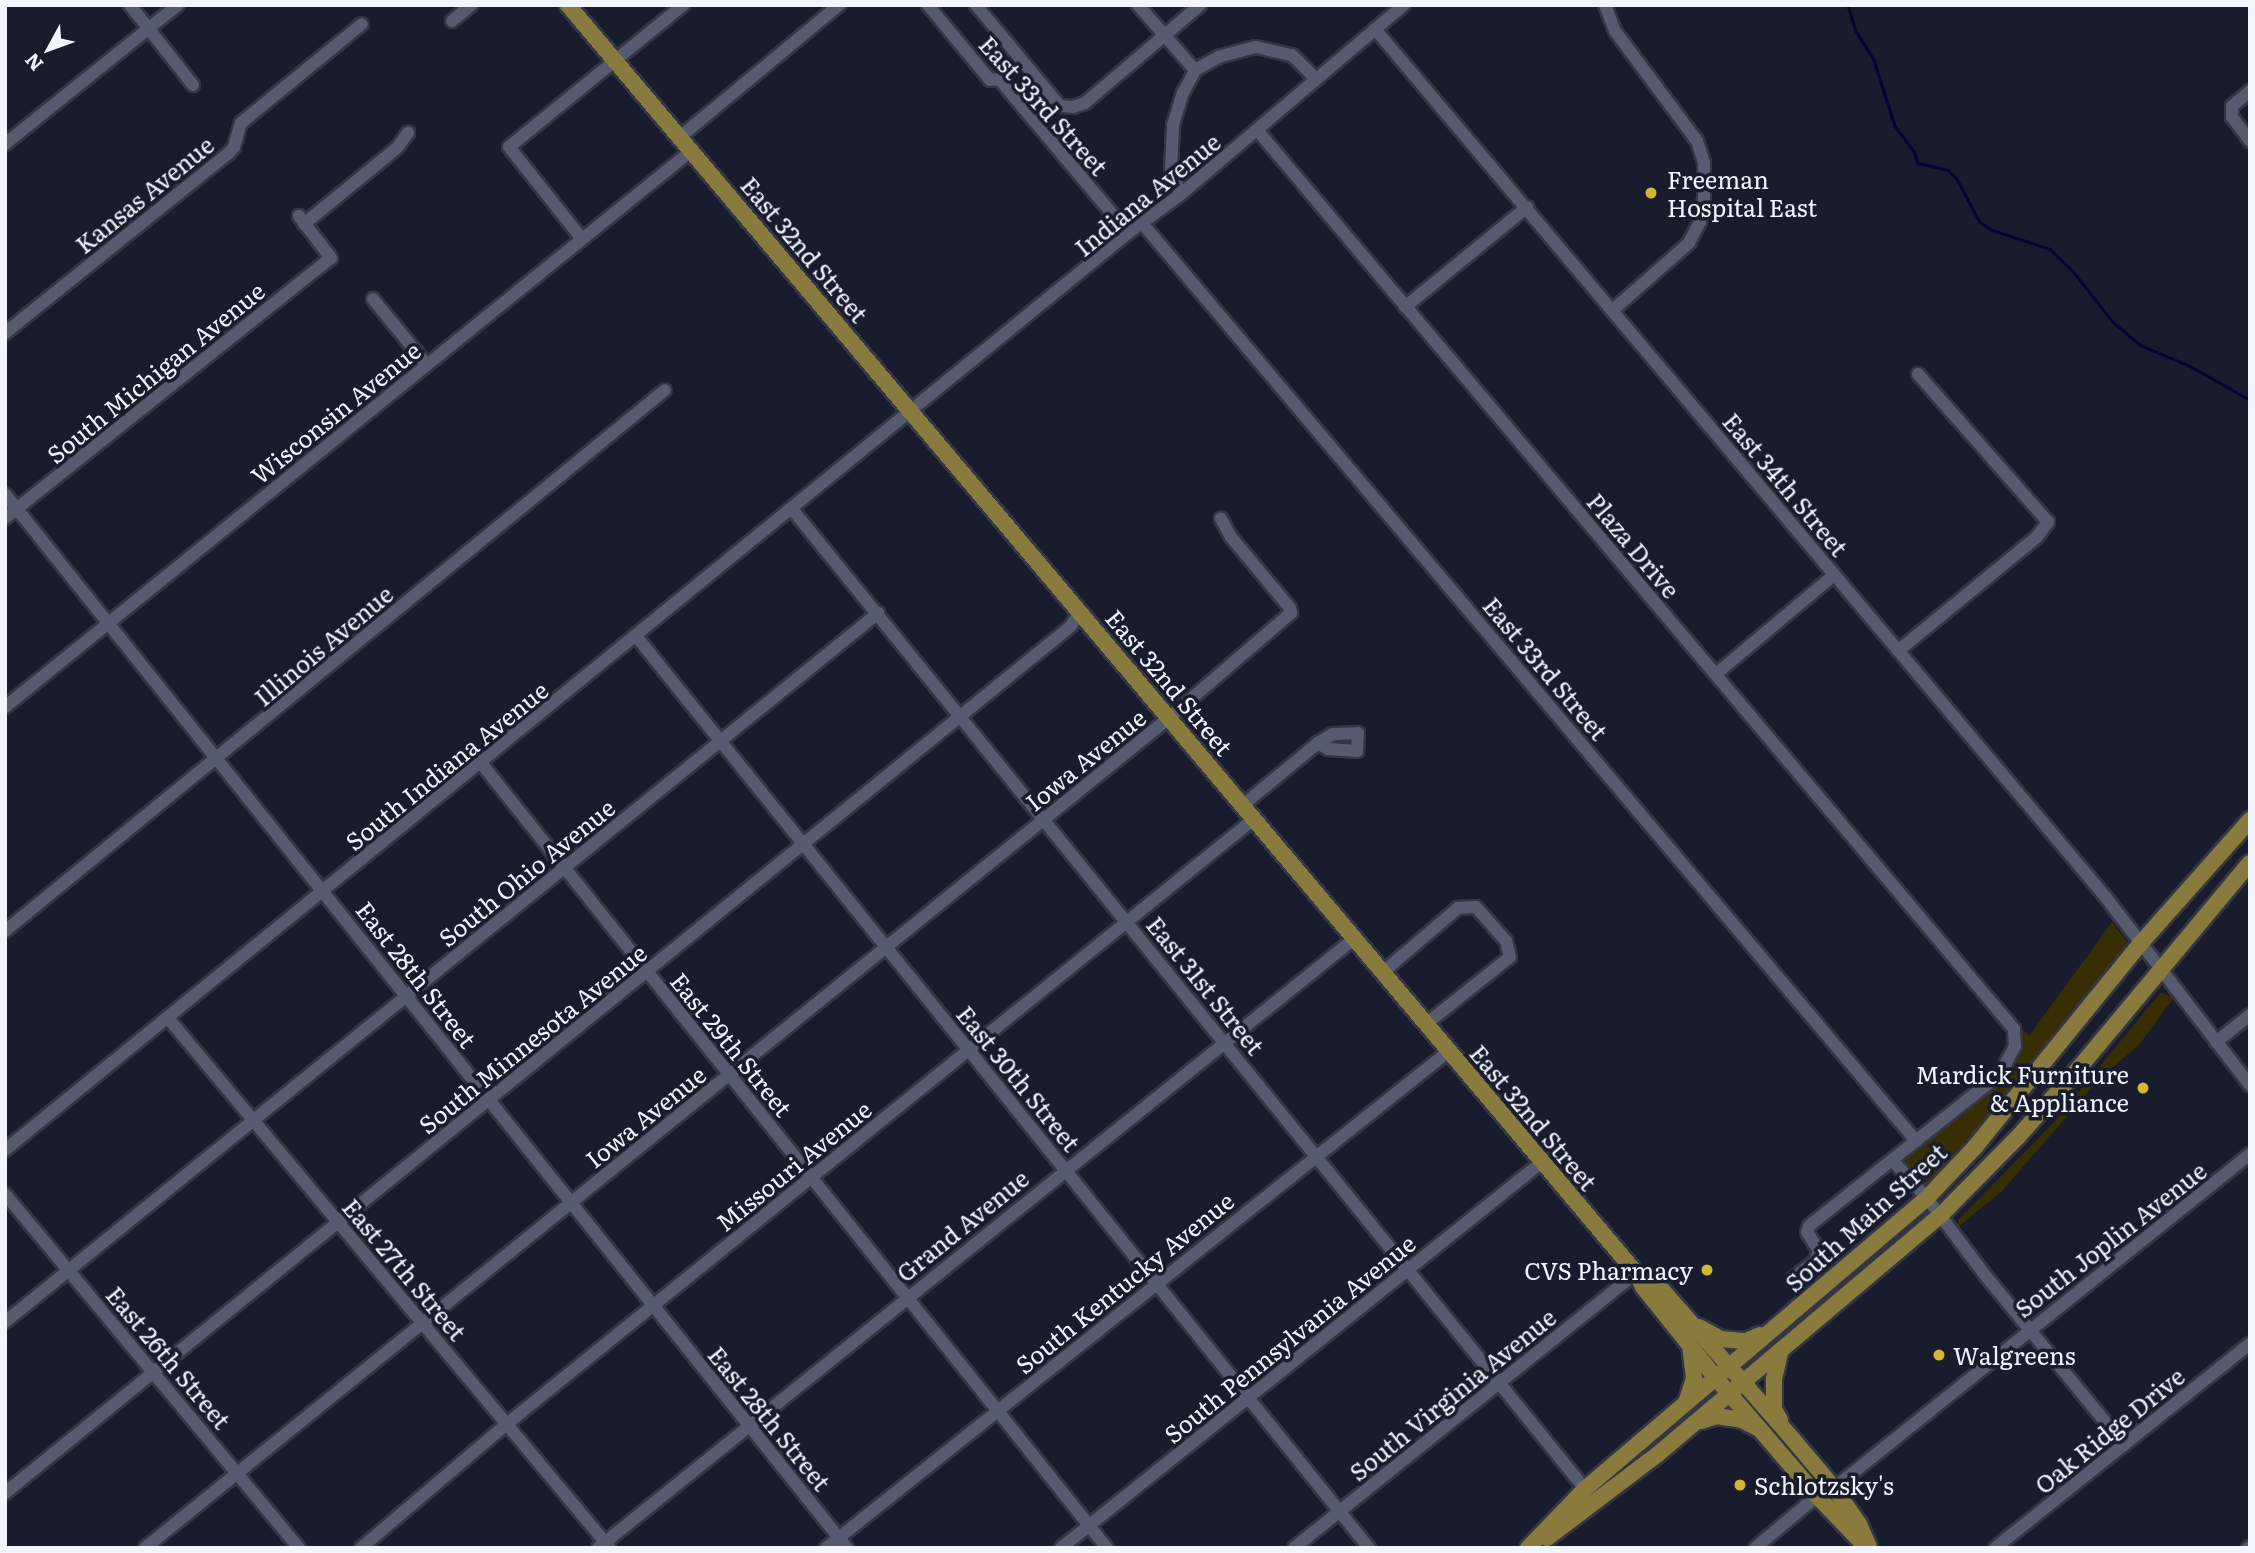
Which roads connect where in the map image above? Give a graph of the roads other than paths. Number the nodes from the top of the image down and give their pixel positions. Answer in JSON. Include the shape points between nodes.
{"nodes":[{"id":1,"x":130,"y":5,"type":"edge"},
{"id":2,"x":178,"y":5,"type":"edge"},
{"id":3,"x":471,"y":5,"type":"edge"},
{"id":4,"x":568,"y":5,"type":"edge"},
{"id":5,"x":683,"y":5,"type":"edge"},
{"id":6,"x":839,"y":5,"type":"edge"},
{"id":7,"x":928,"y":5,"type":"edge"},
{"id":8,"x":976,"y":5,"type":"edge"},
{"id":9,"x":1138,"y":5,"type":"edge"},
{"id":10,"x":1200,"y":5,"type":"edge"},
{"id":11,"x":1404,"y":5,"type":"edge"},
{"id":12,"x":1605,"y":5,"type":"edge"},
{"id":13,"x":452,"y":21,"type":"dead end"},
{"id":14,"x":362,"y":24,"type":"dead end"},
{"id":15,"x":147,"y":29,"type":"junction"},
{"id":16,"x":1374,"y":29,"type":"junction"},
{"id":17,"x":1164,"y":36,"type":"junction"},
{"id":18,"x":616,"y":61,"type":"junction"},
{"id":19,"x":1195,"y":70,"type":"junction"},
{"id":20,"x":1315,"y":78,"type":"junction"},
{"id":21,"x":193,"y":85,"type":"dead end"},
{"id":22,"x":2250,"y":91,"type":"edge"},
{"id":23,"x":1258,"y":131,"type":"junction"},
{"id":24,"x":408,"y":133,"type":"dead end"},
{"id":25,"x":680,"y":137,"type":"junction"},
{"id":26,"x":2249,"y":140,"type":"edge"},
{"id":27,"x":5,"y":144,"type":"edge"},
{"id":28,"x":692,"y":150,"type":"junction"},
{"id":29,"x":1181,"y":194,"type":"junction"},
{"id":30,"x":1527,"y":207,"type":"junction"},
{"id":31,"x":1142,"y":223,"type":"junction"},
{"id":32,"x":1128,"y":233,"type":"junction"},
{"id":33,"x":582,"y":239,"type":"junction"},
{"id":34,"x":373,"y":299,"type":"dead end"},
{"id":35,"x":1405,"y":307,"type":"junction"},
{"id":36,"x":1613,"y":310,"type":"junction"},
{"id":37,"x":5,"y":334,"type":"edge"},
{"id":38,"x":427,"y":365,"type":"junction"},
{"id":39,"x":1918,"y":374,"type":"dead end"},
{"id":40,"x":665,"y":390,"type":"dead end"},
{"id":41,"x":911,"y":411,"type":"junction"},
{"id":42,"x":5,"y":494,"type":"edge"},
{"id":43,"x":17,"y":509,"type":"junction"},
{"id":44,"x":792,"y":509,"type":"junction"},
{"id":45,"x":5,"y":518,"type":"edge"},
{"id":46,"x":1221,"y":519,"type":"dead end"},
{"id":47,"x":1834,"y":575,"type":"junction"},
{"id":48,"x":1080,"y":611,"type":"junction"},
{"id":49,"x":878,"y":613,"type":"junction"},
{"id":50,"x":109,"y":623,"type":"junction"},
{"id":51,"x":636,"y":636,"type":"junction"},
{"id":52,"x":1898,"y":651,"type":"junction"},
{"id":53,"x":1716,"y":674,"type":"junction"},
{"id":54,"x":5,"y":707,"type":"edge"},
{"id":55,"x":961,"y":716,"type":"junction"},
{"id":56,"x":1170,"y":717,"type":"junction"},
{"id":57,"x":721,"y":739,"type":"junction"},
{"id":58,"x":1318,"y":743,"type":"dead end"},
{"id":59,"x":218,"y":759,"type":"junction"},
{"id":60,"x":481,"y":763,"type":"junction"},
{"id":61,"x":1243,"y":805,"type":"junction"},
{"id":62,"x":1044,"y":819,"type":"junction"},
{"id":63,"x":1254,"y":819,"type":"junction"},
{"id":64,"x":2250,"y":820,"type":"edge"},
{"id":65,"x":804,"y":843,"type":"junction"},
{"id":66,"x":2250,"y":863,"type":"edge"},
{"id":67,"x":564,"y":867,"type":"junction"},
{"id":68,"x":325,"y":891,"type":"junction"},
{"id":69,"x":1127,"y":922,"type":"junction"},
{"id":70,"x":5,"y":931,"type":"edge"},
{"id":71,"x":1355,"y":938,"type":"junction"},
{"id":72,"x":2140,"y":944,"type":"junction"},
{"id":73,"x":887,"y":947,"type":"junction"},
{"id":74,"x":2160,"y":970,"type":"junction"},
{"id":75,"x":647,"y":971,"type":"junction"},
{"id":76,"x":1383,"y":972,"type":"junction"},
{"id":77,"x":408,"y":996,"type":"junction"},
{"id":78,"x":2250,"y":1015,"type":"edge"},
{"id":79,"x":167,"y":1018,"type":"junction"},
{"id":80,"x":1426,"y":1024,"type":"junction"},
{"id":81,"x":1224,"y":1042,"type":"junction"},
{"id":82,"x":2216,"y":1042,"type":"junction"},
{"id":83,"x":969,"y":1049,"type":"junction"},
{"id":84,"x":1449,"y":1051,"type":"junction"},
{"id":85,"x":729,"y":1075,"type":"junction"},
{"id":86,"x":2250,"y":1085,"type":"edge"},
{"id":87,"x":490,"y":1099,"type":"junction"},
{"id":88,"x":253,"y":1121,"type":"junction"},
{"id":89,"x":1916,"y":1141,"type":"junction"},
{"id":90,"x":5,"y":1150,"type":"edge"},
{"id":91,"x":2250,"y":1154,"type":"edge"},
{"id":92,"x":1316,"y":1155,"type":"junction"},
{"id":93,"x":1892,"y":1160,"type":"junction"},
{"id":94,"x":1542,"y":1162,"type":"junction"},
{"id":95,"x":1065,"y":1169,"type":"junction"},
{"id":96,"x":812,"y":1177,"type":"junction"},
{"id":97,"x":5,"y":1194,"type":"edge"},
{"id":98,"x":1927,"y":1198,"type":"junction"},
{"id":99,"x":572,"y":1202,"type":"junction"},
{"id":100,"x":1940,"y":1216,"type":"junction"},
{"id":101,"x":338,"y":1223,"type":"junction"},
{"id":102,"x":69,"y":1270,"type":"junction"},
{"id":103,"x":1408,"y":1270,"type":"junction"},
{"id":104,"x":1636,"y":1273,"type":"junction"},
{"id":105,"x":1793,"y":1278,"type":"dead end"},
{"id":106,"x":1158,"y":1283,"type":"junction"},
{"id":107,"x":907,"y":1297,"type":"junction"},
{"id":108,"x":654,"y":1305,"type":"junction"},
{"id":109,"x":5,"y":1322,"type":"edge"},
{"id":110,"x":423,"y":1323,"type":"junction"},
{"id":111,"x":1691,"y":1323,"type":"junction"},
{"id":112,"x":2030,"y":1329,"type":"junction"},
{"id":113,"x":1772,"y":1330,"type":"junction"},
{"id":114,"x":2250,"y":1344,"type":"edge"},
{"id":115,"x":1689,"y":1345,"type":"junction"},
{"id":116,"x":1780,"y":1353,"type":"junction"},
{"id":117,"x":1722,"y":1372,"type":"junction"},
{"id":118,"x":154,"y":1373,"type":"junction"},
{"id":119,"x":1500,"y":1383,"type":"junction"},
{"id":120,"x":1737,"y":1389,"type":"junction"},
{"id":121,"x":1248,"y":1397,"type":"junction"},
{"id":122,"x":1683,"y":1406,"type":"junction"},
{"id":123,"x":997,"y":1410,"type":"junction"},
{"id":124,"x":1696,"y":1422,"type":"junction"},
{"id":125,"x":508,"y":1423,"type":"junction"},
{"id":126,"x":748,"y":1424,"type":"junction"},
{"id":127,"x":1762,"y":1430,"type":"junction"},
{"id":128,"x":1786,"y":1432,"type":"junction"},
{"id":129,"x":2124,"y":1445,"type":"junction"},
{"id":130,"x":239,"y":1474,"type":"junction"},
{"id":131,"x":1834,"y":1488,"type":"junction"},
{"id":132,"x":1585,"y":1489,"type":"junction"},
{"id":133,"x":5,"y":1493,"type":"edge"},
{"id":134,"x":1817,"y":1496,"type":"junction"},
{"id":135,"x":1339,"y":1511,"type":"junction"},
{"id":136,"x":1089,"y":1525,"type":"junction"},
{"id":137,"x":843,"y":1543,"type":"edge"},
{"id":138,"x":604,"y":1546,"type":"edge"},
{"id":139,"x":145,"y":1548,"type":"edge"},
{"id":140,"x":299,"y":1548,"type":"edge"},
{"id":141,"x":361,"y":1548,"type":"edge"},
{"id":142,"x":826,"y":1548,"type":"edge"},
{"id":143,"x":1061,"y":1548,"type":"edge"},
{"id":144,"x":1107,"y":1548,"type":"edge"},
{"id":145,"x":1294,"y":1548,"type":"edge"},
{"id":146,"x":1369,"y":1548,"type":"edge"},
{"id":147,"x":1528,"y":1548,"type":"edge"},
{"id":148,"x":1534,"y":1548,"type":"edge"},
{"id":149,"x":1755,"y":1548,"type":"edge"},
{"id":150,"x":1868,"y":1548,"type":"edge"},
{"id":151,"x":1996,"y":1548,"type":"edge"}],
"edges":[{"from":1,"to":15,"type":"street"},
{"from":2,"to":15,"type":"street"},
{"from":3,"to":13,"type":"street"},
{"from":4,"to":18,"type":"main road","name":"East 32nd Street"},
{"from":5,"to":18,"type":"street"},
{"from":6,"to":25,"type":"street"},
{"from":7,"to":32,"type":"street","name":"East 33rd Street","via":[[990,80],[999,79]]},
{"from":8,"to":17,"type":"street","via":[[1060,106],[1085,103]]},
{"from":9,"to":17,"type":"street"},
{"from":10,"to":17,"type":"street"},
{"from":11,"to":16,"type":"street","name":"Indiana Avenue"},
{"from":12,"to":36,"type":"street","via":[[1615,31],[1698,141],[1704,199],[1696,232],[1674,259]]},
{"from":14,"to":37,"type":"street","name":"Kansas Avenue","via":[[241,122],[229,153]]},
{"from":15,"to":21,"type":"street"},
{"from":15,"to":27,"type":"street"},
{"from":16,"to":20,"type":"street","name":"Indiana Avenue"},
{"from":16,"to":30,"type":"street","name":"East 34th Street"},
{"from":17,"to":19,"type":"street"},
{"from":18,"to":25,"type":"main road","name":"East 32nd Street"},
{"from":18,"to":33,"type":"street","via":[[509,147]]},
{"from":19,"to":20,"type":"street","via":[[1218,57],[1256,47],[1292,55]]},
{"from":19,"to":29,"type":"street","via":[[1173,125],[1171,171]]},
{"from":20,"to":23,"type":"street","name":"Indiana Avenue"},
{"from":22,"to":26,"type":"street","via":[[2232,106],[2232,117]]},
{"from":23,"to":29,"type":"street","name":"Indiana Avenue"},
{"from":23,"to":35,"type":"street","name":"Plaza Drive"},
{"from":24,"to":43,"type":"street","name":"South Michigan Avenue","via":[[397,149],[302,220],[331,258]]},
{"from":25,"to":28,"type":"main road","name":"East 32nd Street"},
{"from":28,"to":33,"type":"street","name":"Wisconsin Avenue"},
{"from":28,"to":41,"type":"main road","name":"East 32nd Street"},
{"from":29,"to":31,"type":"street","name":"Indiana Avenue"},
{"from":30,"to":35,"type":"street"},
{"from":30,"to":36,"type":"street","name":"East 34th Street"},
{"from":31,"to":32,"type":"street","name":"Indiana Avenue"},
{"from":31,"to":89,"type":"street","name":"East 33rd Street"},
{"from":32,"to":41,"type":"street","name":"Indiana Avenue"},
{"from":33,"to":38,"type":"street","name":"Wisconsin Avenue"},
{"from":34,"to":38,"type":"street"},
{"from":35,"to":53,"type":"street","name":"Plaza Drive"},
{"from":36,"to":47,"type":"street","name":"East 34th Street"},
{"from":38,"to":50,"type":"street","name":"Wisconsin Avenue"},
{"from":39,"to":52,"type":"street","via":[[2048,519],[2048,525]]},
{"from":40,"to":59,"type":"street","name":"Illinois Avenue"},
{"from":41,"to":44,"type":"street","name":"South Indiana Avenue"},
{"from":41,"to":48,"type":"main road","name":"East 32nd Street"},
{"from":42,"to":43,"type":"street","name":"East 28th Street"},
{"from":43,"to":45,"type":"street","name":"South Michigan Avenue"},
{"from":43,"to":50,"type":"street","name":"East 28th Street"},
{"from":44,"to":49,"type":"street","name":"East 31st Street"},
{"from":44,"to":51,"type":"street","name":"South Indiana Avenue"},
{"from":46,"to":56,"type":"street","name":"Iowa Avenue","via":[[1291,613]]},
{"from":47,"to":52,"type":"street","name":"East 34th Street"},
{"from":47,"to":53,"type":"street"},
{"from":48,"to":55,"type":"street","name":"South Minnesota Avenue","via":[[1071,626]]},
{"from":48,"to":56,"type":"main road","name":"East 32nd Street"},
{"from":49,"to":55,"type":"street","name":"East 31st Street"},
{"from":49,"to":57,"type":"street","name":"South Ohio Avenue"},
{"from":50,"to":54,"type":"street","name":"Wisconsin Avenue"},
{"from":50,"to":59,"type":"street","name":"East 28th Street"},
{"from":51,"to":57,"type":"street","name":"East 30th Street"},
{"from":51,"to":60,"type":"street","name":"South Indiana Avenue"},
{"from":52,"to":72,"type":"street","name":"East 34th Street"},
{"from":53,"to":89,"type":"street","name":"Plaza Drive","via":[[2014,1029],[2015,1046],[2000,1074]]},
{"from":55,"to":62,"type":"street","name":"East 31st Street"},
{"from":55,"to":65,"type":"street","name":"South Minnesota Avenue"},
{"from":56,"to":61,"type":"main road","name":"East 32nd Street"},
{"from":56,"to":62,"type":"street","name":"Iowa Avenue"},
{"from":57,"to":65,"type":"street","name":"East 30th Street"},
{"from":57,"to":67,"type":"street","name":"South Ohio Avenue"},
{"from":58,"to":61,"type":"street"},
{"from":59,"to":68,"type":"street","name":"East 28th Street"},
{"from":59,"to":70,"type":"street","name":"Illinois Avenue"},
{"from":60,"to":67,"type":"street","name":"East 29th Street"},
{"from":60,"to":68,"type":"street","name":"South Indiana Avenue"},
{"from":61,"to":63,"type":"main road","name":"East 32nd Street"},
{"from":62,"to":69,"type":"street","name":"East 31st Street"},
{"from":62,"to":73,"type":"street","name":"Iowa Avenue"},
{"from":63,"to":69,"type":"street","name":"Missouri Avenue"},
{"from":63,"to":71,"type":"main road","name":"East 32nd Street"},
{"from":64,"to":72,"type":"main road","name":"South Main Street"},
{"from":65,"to":73,"type":"street","name":"East 30th Street"},
{"from":65,"to":75,"type":"street","name":"South Minnesota Avenue"},
{"from":66,"to":74,"type":"main road","name":"South Main Street"},
{"from":67,"to":75,"type":"street","name":"East 29th Street"},
{"from":67,"to":77,"type":"street","name":"South Ohio Avenue"},
{"from":68,"to":77,"type":"street","name":"East 28th Street"},
{"from":68,"to":79,"type":"street","name":"South Indiana Avenue"},
{"from":69,"to":81,"type":"street","name":"East 31st Street"},
{"from":69,"to":83,"type":"street","name":"Missouri Avenue"},
{"from":71,"to":76,"type":"main road","name":"East 32nd Street"},
{"from":71,"to":81,"type":"street","name":"Grand Avenue"},
{"from":72,"to":74,"type":"street","name":"East 34th Street"},
{"from":72,"to":98,"type":"main road","name":"South Main Street","via":[[1975,1147]]},
{"from":73,"to":83,"type":"street","name":"East 30th Street"},
{"from":73,"to":85,"type":"street","name":"Iowa Avenue"},
{"from":74,"to":82,"type":"street","name":"East 34th Street"},
{"from":74,"to":100,"type":"main road","name":"South Main Street","via":[[2018,1137]]},
{"from":75,"to":85,"type":"street","name":"East 29th Street"},
{"from":75,"to":87,"type":"street","name":"South Minnesota Avenue"},
{"from":76,"to":80,"type":"main road","name":"East 32nd Street"},
{"from":76,"to":80,"type":"street","via":[[1458,908],[1476,907],[1506,941],[1510,957]]},
{"from":77,"to":87,"type":"street","name":"East 28th Street"},
{"from":77,"to":88,"type":"street","name":"South Ohio Avenue"},
{"from":78,"to":82,"type":"street"},
{"from":79,"to":88,"type":"street","name":"East 27th Street"},
{"from":79,"to":90,"type":"street","name":"South Indiana Avenue"},
{"from":80,"to":84,"type":"main road","name":"East 32nd Street"},
{"from":81,"to":92,"type":"street","name":"East 31st Street"},
{"from":81,"to":95,"type":"street","name":"Grand Avenue"},
{"from":82,"to":86,"type":"street","name":"East 34th Street"},
{"from":83,"to":95,"type":"street","name":"East 30th Street"},
{"from":83,"to":96,"type":"street","name":"Missouri Avenue"},
{"from":84,"to":92,"type":"street","name":"South Kentucky Avenue"},
{"from":84,"to":94,"type":"main road","name":"East 32nd Street"},
{"from":85,"to":96,"type":"street","name":"East 29th Street"},
{"from":85,"to":99,"type":"street","name":"Iowa Avenue"},
{"from":87,"to":99,"type":"street","name":"East 28th Street"},
{"from":87,"to":101,"type":"street","name":"South Minnesota Avenue"},
{"from":88,"to":101,"type":"street","name":"East 27th Street"},
{"from":88,"to":102,"type":"street","name":"South Ohio Avenue"},
{"from":89,"to":93,"type":"street","name":"Plaza Drive"},
{"from":91,"to":112,"type":"street","name":"South Joplin Avenue"},
{"from":92,"to":103,"type":"street","name":"East 31st Street"},
{"from":92,"to":106,"type":"street","name":"South Kentucky Avenue"},
{"from":93,"to":98,"type":"street"},
{"from":93,"to":105,"type":"street","name":"Plaza Drive","via":[[1809,1226],[1807,1231],[1819,1251],[1815,1261]]},
{"from":94,"to":103,"type":"street","name":"South Pennsylvania Avenue"},
{"from":94,"to":104,"type":"main road","name":"East 32nd Street"},
{"from":95,"to":106,"type":"street","name":"East 30th Street"},
{"from":95,"to":107,"type":"street","name":"Grand Avenue"},
{"from":96,"to":107,"type":"street","name":"East 29th Street"},
{"from":96,"to":108,"type":"street","name":"Missouri Avenue"},
{"from":97,"to":102,"type":"street","name":"East 26th Street"},
{"from":98,"to":100,"type":"street"},
{"from":98,"to":113,"type":"main road","name":"South Main Street"},
{"from":99,"to":108,"type":"street","name":"East 28th Street"},
{"from":99,"to":110,"type":"street","name":"Iowa Avenue"},
{"from":100,"to":112,"type":"street"},
{"from":100,"to":116,"type":"main road","name":"South Main Street"},
{"from":101,"to":110,"type":"street","name":"East 27th Street"},
{"from":101,"to":118,"type":"street","name":"South Minnesota Avenue"},
{"from":102,"to":109,"type":"street","name":"South Ohio Avenue"},
{"from":102,"to":118,"type":"street","name":"East 26th Street"},
{"from":103,"to":119,"type":"street","name":"East 31st Street"},
{"from":103,"to":121,"type":"street","name":"South Pennsylvania Avenue"},
{"from":104,"to":111,"type":"main road","via":[[1657,1284]]},
{"from":104,"to":115,"type":"main road","name":"East 32nd Street"},
{"from":104,"to":119,"type":"street","name":"South Virginia Avenue"},
{"from":106,"to":121,"type":"street","name":"East 30th Street"},
{"from":106,"to":123,"type":"street","name":"South Kentucky Avenue"},
{"from":107,"to":123,"type":"street","name":"East 29th Street"},
{"from":107,"to":126,"type":"street","name":"Grand Avenue"},
{"from":108,"to":125,"type":"street","name":"Missouri Avenue"},
{"from":108,"to":126,"type":"street","name":"East 28th Street"},
{"from":110,"to":125,"type":"street","name":"East 27th Street"},
{"from":110,"to":130,"type":"street","name":"Iowa Avenue"},
{"from":111,"to":113,"type":"main road","via":[[1721,1339],[1746,1341]]},
{"from":111,"to":117,"type":"main road"},
{"from":112,"to":129,"type":"street"},
{"from":112,"to":131,"type":"street","name":"South Joplin Avenue"},
{"from":113,"to":117,"type":"main road","name":"South Main Street"},
{"from":114,"to":129,"type":"street","name":"Oak Ridge Drive"},
{"from":115,"to":117,"type":"main road","name":"East 32nd Street"},
{"from":115,"to":122,"type":"main road","via":[[1695,1378]]},
{"from":116,"to":120,"type":"main road","name":"South Main Street"},
{"from":116,"to":128,"type":"main road","via":[[1774,1409]]},
{"from":117,"to":120,"type":"main road"},
{"from":117,"to":122,"type":"main road","name":"South Main Street"},
{"from":118,"to":130,"type":"street","name":"East 26th Street"},
{"from":118,"to":133,"type":"street","name":"South Minnesota Avenue"},
{"from":119,"to":132,"type":"street","name":"East 31st Street"},
{"from":119,"to":135,"type":"street","name":"South Virginia Avenue"},
{"from":120,"to":124,"type":"main road","name":"South Main Street"},
{"from":120,"to":127,"type":"main road"},
{"from":120,"to":128,"type":"main road"},
{"from":121,"to":135,"type":"street","name":"East 30th Street"},
{"from":121,"to":136,"type":"street","name":"South Pennsylvania Avenue"},
{"from":122,"to":132,"type":"main road","name":"South Main Street"},
{"from":123,"to":136,"type":"street","name":"East 29th Street"},
{"from":123,"to":137,"type":"street","name":"South Kentucky Avenue"},
{"from":124,"to":127,"type":"main road","via":[[1717,1416],[1742,1420]]},
{"from":124,"to":148,"type":"main road","name":"South Main Street","via":[[1595,1505]]},
{"from":125,"to":138,"type":"street","name":"East 27th Street"},
{"from":125,"to":141,"type":"street","name":"Missouri Avenue"},
{"from":126,"to":137,"type":"street","name":"East 28th Street"},
{"from":126,"to":138,"type":"street","name":"Grand Avenue"},
{"from":127,"to":134,"type":"main road"},
{"from":128,"to":131,"type":"main road"},
{"from":129,"to":151,"type":"street","name":"Oak Ridge Drive"},
{"from":130,"to":139,"type":"street","name":"Iowa Avenue"},
{"from":130,"to":140,"type":"street","name":"East 26th Street"},
{"from":131,"to":150,"type":"main road","via":[[1859,1524]]},
{"from":132,"to":147,"type":"main road","name":"South Main Street"},
{"from":134,"to":149,"type":"street"},
{"from":134,"to":150,"type":"main road"},
{"from":135,"to":145,"type":"street","name":"South Virginia Avenue"},
{"from":135,"to":146,"type":"street","name":"East 30th Street"},
{"from":136,"to":143,"type":"street","name":"South Pennsylvania Avenue"},
{"from":136,"to":144,"type":"street","name":"East 29th Street"},
{"from":137,"to":142,"type":"street","name":"South Kentucky Avenue"}]}
